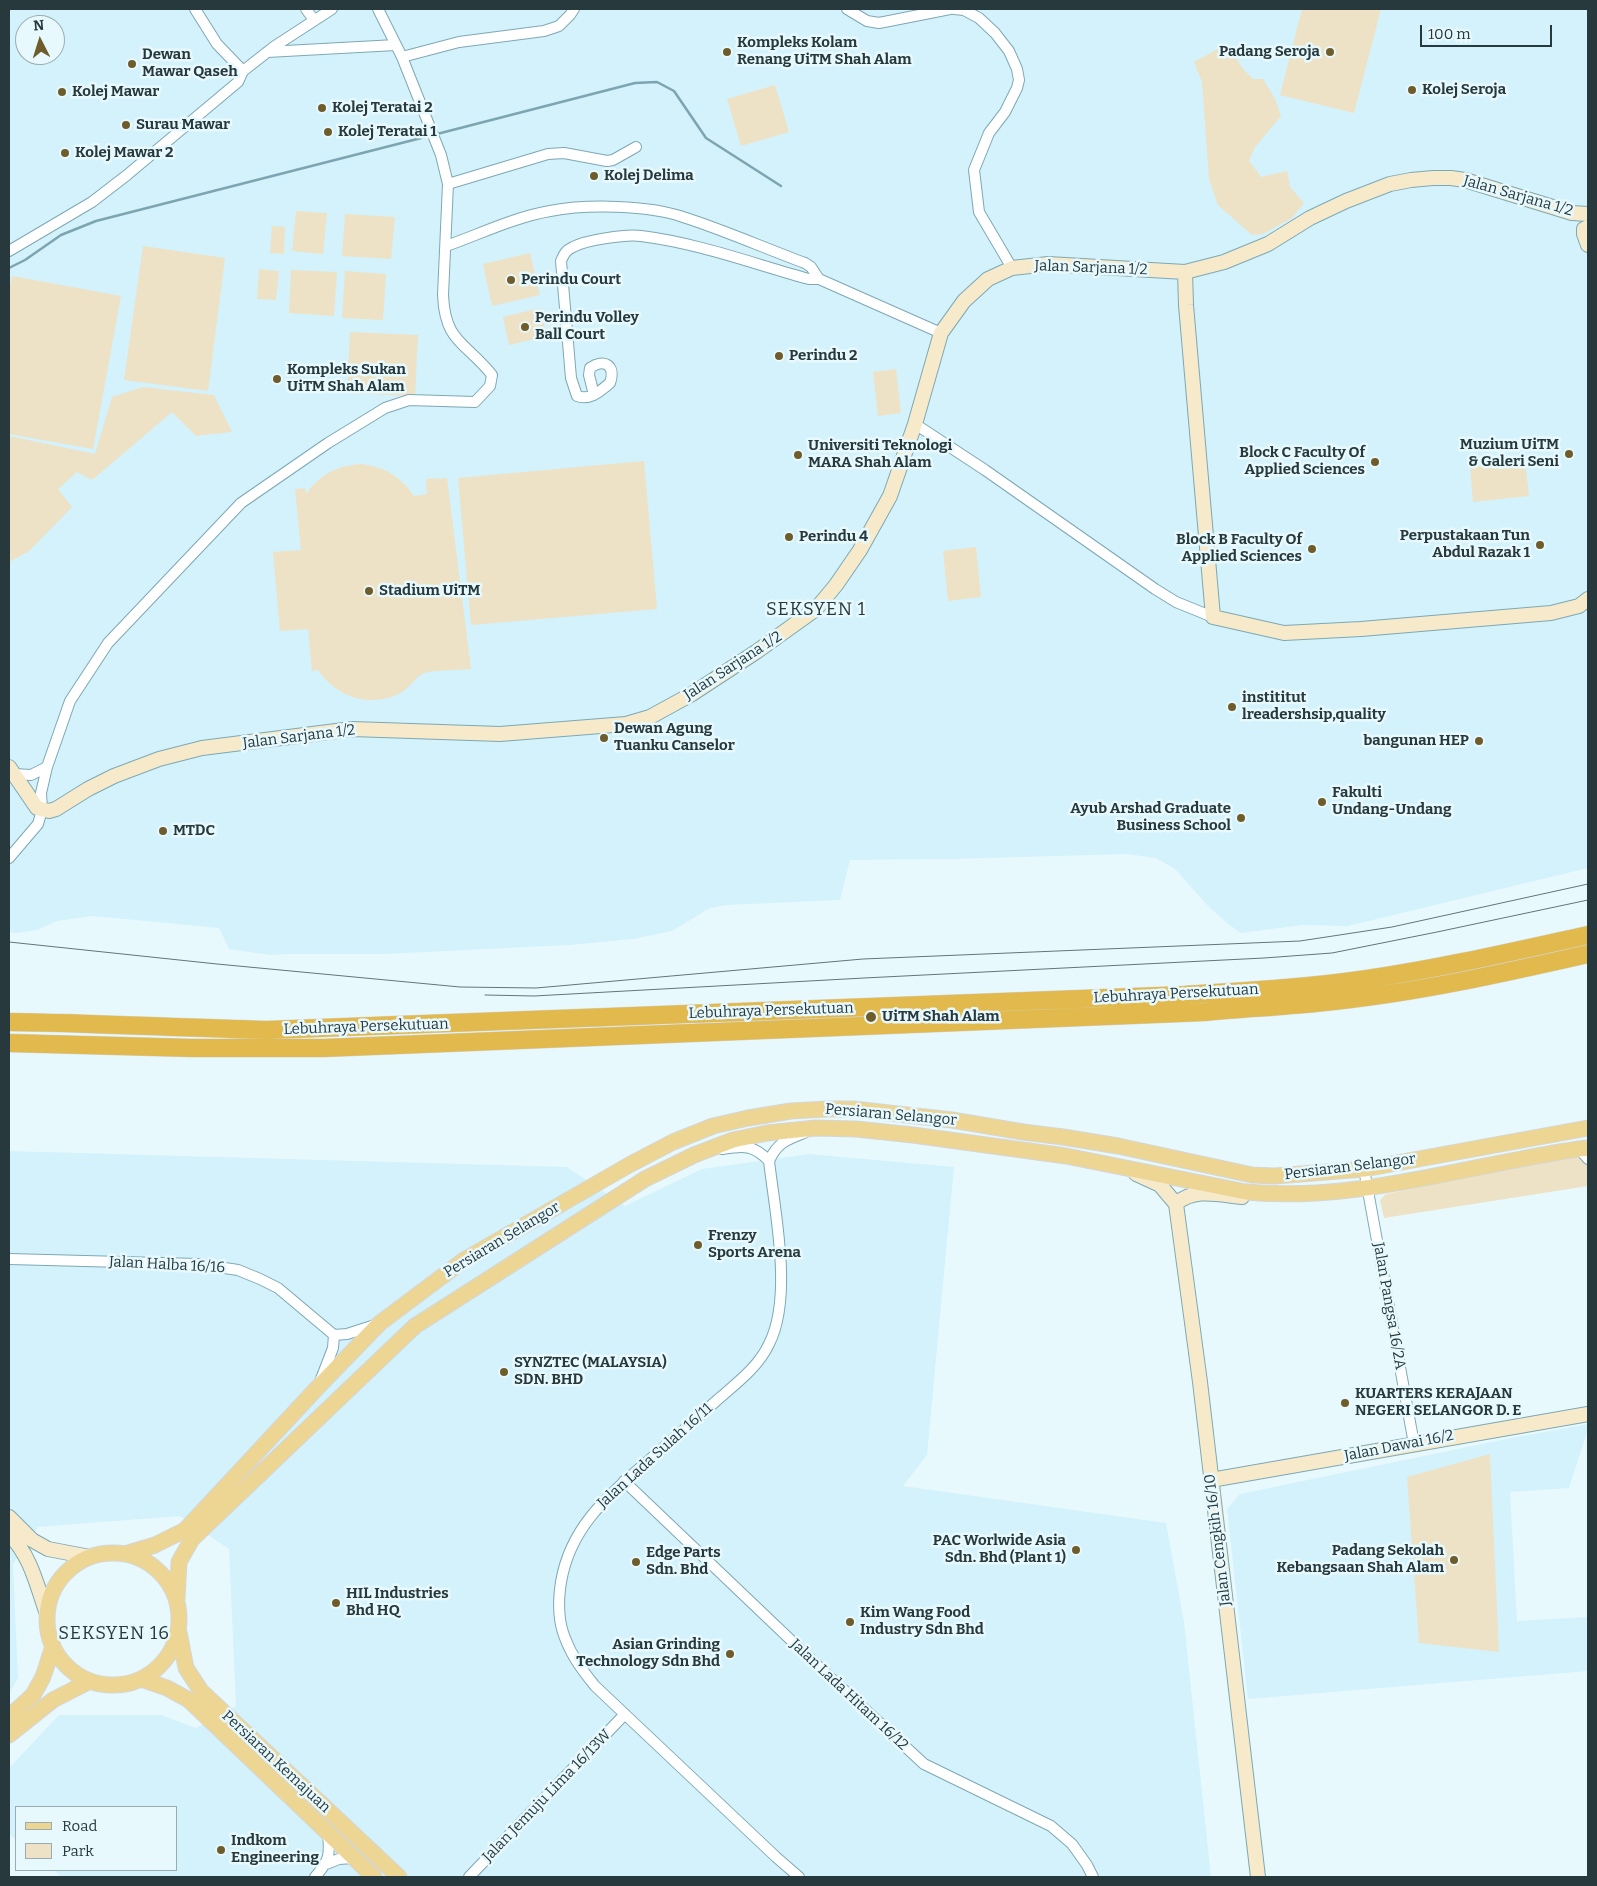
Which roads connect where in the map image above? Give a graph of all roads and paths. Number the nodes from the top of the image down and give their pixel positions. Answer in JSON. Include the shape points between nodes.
{"nodes":[{"id":1,"x":195,"y":9,"type":"edge"},
{"id":2,"x":306,"y":9,"type":"edge"},
{"id":3,"x":332,"y":9,"type":"edge"},
{"id":4,"x":378,"y":9,"type":"edge"},
{"id":5,"x":574,"y":9,"type":"edge"},
{"id":6,"x":847,"y":9,"type":"edge"},
{"id":7,"x":950,"y":9,"type":"edge"},
{"id":8,"x":954,"y":9,"type":"edge"},
{"id":9,"x":314,"y":20,"type":"junction"},
{"id":10,"x":396,"y":45,"type":"junction"},
{"id":11,"x":267,"y":52,"type":"junction"},
{"id":12,"x":402,"y":57,"type":"junction"},
{"id":13,"x":243,"y":71,"type":"junction"},
{"id":14,"x":636,"y":147,"type":"dead end"},
{"id":15,"x":448,"y":184,"type":"junction"},
{"id":16,"x":1588,"y":214,"type":"edge"},
{"id":17,"x":1588,"y":227,"type":"edge"},
{"id":18,"x":1588,"y":245,"type":"edge"},
{"id":19,"x":446,"y":246,"type":"junction"},
{"id":20,"x":9,"y":251,"type":"edge"},
{"id":21,"x":1012,"y":268,"type":"junction"},
{"id":22,"x":1185,"y":272,"type":"junction"},
{"id":23,"x":819,"y":279,"type":"junction"},
{"id":24,"x":941,"y":333,"type":"junction"},
{"id":25,"x":594,"y":395,"type":"dead end"},
{"id":26,"x":915,"y":424,"type":"junction"},
{"id":27,"x":1588,"y":598,"type":"edge"},
{"id":28,"x":1213,"y":617,"type":"junction"},
{"id":29,"x":47,"y":767,"type":"junction"},
{"id":30,"x":11,"y":770,"type":"edge"},
{"id":31,"x":42,"y":810,"type":"junction"},
{"id":32,"x":9,"y":858,"type":"edge"},
{"id":33,"x":1588,"y":935,"type":"edge"},
{"id":34,"x":1588,"y":954,"type":"edge"},
{"id":35,"x":9,"y":1016,"type":"edge"},
{"id":36,"x":9,"y":1022,"type":"edge"},
{"id":37,"x":92,"y":1023,"type":"junction"},
{"id":38,"x":9,"y":1043,"type":"edge"},
{"id":39,"x":816,"y":1128,"type":"junction"},
{"id":40,"x":1588,"y":1128,"type":"edge"},
{"id":41,"x":1585,"y":1152,"type":"edge"},
{"id":42,"x":694,"y":1155,"type":"junction"},
{"id":43,"x":769,"y":1161,"type":"junction"},
{"id":44,"x":1106,"y":1163,"type":"junction"},
{"id":45,"x":1364,"y":1168,"type":"junction"},
{"id":46,"x":1368,"y":1189,"type":"junction"},
{"id":47,"x":1275,"y":1195,"type":"junction"},
{"id":48,"x":1176,"y":1204,"type":"junction"},
{"id":49,"x":9,"y":1259,"type":"edge"},
{"id":50,"x":380,"y":1323,"type":"junction"},
{"id":51,"x":334,"y":1335,"type":"junction"},
{"id":52,"x":318,"y":1387,"type":"junction"},
{"id":53,"x":1588,"y":1414,"type":"edge"},
{"id":54,"x":1414,"y":1444,"type":"junction"},
{"id":55,"x":1210,"y":1480,"type":"junction"},
{"id":56,"x":624,"y":1481,"type":"junction"},
{"id":57,"x":9,"y":1517,"type":"edge"},
{"id":58,"x":9,"y":1534,"type":"edge"},
{"id":59,"x":125,"y":1554,"type":"junction"},
{"id":60,"x":90,"y":1557,"type":"junction"},
{"id":61,"x":177,"y":1599,"type":"junction"},
{"id":62,"x":47,"y":1614,"type":"junction"},
{"id":63,"x":179,"y":1631,"type":"junction"},
{"id":64,"x":53,"y":1646,"type":"junction"},
{"id":65,"x":142,"y":1679,"type":"junction"},
{"id":66,"x":90,"y":1681,"type":"junction"},
{"id":67,"x":624,"y":1714,"type":"junction"},
{"id":68,"x":9,"y":1717,"type":"edge"},
{"id":69,"x":9,"y":1735,"type":"edge"},
{"id":70,"x":328,"y":1833,"type":"junction"},
{"id":71,"x":353,"y":1858,"type":"junction"},
{"id":72,"x":326,"y":1864,"type":"junction"},
{"id":73,"x":315,"y":1877,"type":"edge"},
{"id":74,"x":374,"y":1877,"type":"edge"},
{"id":75,"x":399,"y":1877,"type":"edge"},
{"id":76,"x":469,"y":1877,"type":"edge"},
{"id":77,"x":799,"y":1877,"type":"edge"},
{"id":78,"x":1093,"y":1877,"type":"edge"},
{"id":79,"x":1258,"y":1877,"type":"edge"}],
"edges":[{"from":1,"to":13,"type":"street","via":[[217,44]]},
{"from":2,"to":9,"type":"street"},
{"from":3,"to":9,"type":"street"},
{"from":4,"to":10,"type":"street"},
{"from":5,"to":12,"type":"street","via":[[559,26],[544,31],[459,42]]},
{"from":6,"to":7,"type":"street","via":[[879,24]]},
{"from":8,"to":21,"type":"street","via":[[979,18],[995,33],[1017,69],[1017,88],[989,133],[974,170],[979,212]]},
{"from":9,"to":11,"type":"street"},
{"from":10,"to":11,"type":"street"},
{"from":10,"to":12,"type":"street"},
{"from":11,"to":13,"type":"street"},
{"from":12,"to":15,"type":"street","via":[[438,148]]},
{"from":13,"to":20,"type":"street","via":[[238,82],[92,202]]},
{"from":14,"to":15,"type":"street","via":[[606,161],[564,153],[548,154]]},
{"from":15,"to":19,"type":"street"},
{"from":16,"to":22,"type":"street","name":"Jalan Sarjana 1/2","via":[[1572,213],[1465,180],[1411,180],[1346,200],[1268,244],[1224,262]]},
{"from":17,"to":18,"type":"street","via":[[1584,229]]},
{"from":19,"to":23,"type":"street","via":[[551,210],[584,207],[655,210],[682,216],[805,264]]},
{"from":19,"to":29,"type":"street","via":[[444,314],[449,329],[492,375],[490,386],[475,402],[409,400],[385,408],[241,503],[108,643],[70,702]]},
{"from":21,"to":22,"type":"street","name":"Jalan Sarjana 1/2","via":[[1054,264]]},
{"from":21,"to":24,"type":"street","name":"Jalan Sarjana 1/2","via":[[979,285]]},
{"from":22,"to":28,"type":"street"},
{"from":23,"to":24,"type":"street"},
{"from":23,"to":25,"type":"street","via":[[675,242],[638,236],[595,240],[574,246],[565,252],[561,261],[571,378],[577,396],[586,398]]},
{"from":24,"to":26,"type":"street","name":"Jalan Sarjana 1/2"},
{"from":26,"to":28,"type":"street","via":[[1155,589],[1176,602]]},
{"from":26,"to":31,"type":"street","name":"Jalan Sarjana 1/2","via":[[890,496],[860,550],[816,609],[692,694],[650,717],[626,724],[500,734],[352,729],[202,748],[136,767],[88,789],[56,809]]},
{"from":27,"to":28,"type":"street","via":[[1579,606],[1551,613],[1360,630],[1284,633]]},
{"from":29,"to":30,"type":"street","via":[[31,775]]},
{"from":29,"to":31,"type":"street","via":[[41,793]]},
{"from":30,"to":31,"type":"street","via":[[37,808]]},
{"from":31,"to":32,"type":"street","via":[[38,824]]},
{"from":33,"to":37,"type":"highway","name":"Lebuhraya Persekutuan","via":[[1367,979],[1185,995],[268,1030]]},
{"from":34,"to":38,"type":"highway","name":"Lebuhraya Persekutuan","via":[[1483,978],[1370,996],[1205,1012],[324,1048]]},
{"from":35,"to":37,"type":"highway"},
{"from":36,"to":37,"type":"highway","name":"Lebuhraya Persekutuan"},
{"from":39,"to":42,"type":"main road","name":"Persiaran Selangor","via":[[733,1140]]},
{"from":39,"to":43,"type":"street","via":[[783,1141]]},
{"from":39,"to":44,"type":"main road","name":"Persiaran Selangor","via":[[927,1136]]},
{"from":40,"to":45,"type":"main road","name":"Persiaran Selangor"},
{"from":41,"to":46,"type":"main road","name":"Persiaran Selangor"},
{"from":42,"to":43,"type":"street","via":[[743,1146],[755,1149]]},
{"from":42,"to":61,"type":"main road","name":"Persiaran Selangor","via":[[645,1180],[415,1326],[192,1539],[178,1562]]},
{"from":43,"to":56,"type":"street","name":"Jalan Lada Sulah 16/11","via":[[782,1275],[780,1302],[770,1343],[744,1376]]},
{"from":44,"to":47,"type":"main road","name":"Persiaran Selangor"},
{"from":44,"to":48,"type":"street","via":[[1160,1185]]},
{"from":45,"to":46,"type":"street","name":"Jalan Pangsa 16/2A"},
{"from":45,"to":50,"type":"main road","name":"Persiaran Selangor","via":[[1286,1176],[1252,1175],[1082,1140],[952,1120],[853,1110],[800,1110],[748,1118],[713,1126],[629,1165],[464,1260]]},
{"from":46,"to":47,"type":"main road","name":"Persiaran Selangor"},
{"from":46,"to":54,"type":"street","name":"Jalan Pangsa 16/2A"},
{"from":47,"to":48,"type":"street","via":[[1196,1194],[1182,1198]]},
{"from":48,"to":55,"type":"street","name":"Jalan Cengkih 16/10"},
{"from":49,"to":51,"type":"street","name":"Jalan Halba 16/16","via":[[198,1264],[238,1270],[278,1288]]},
{"from":50,"to":51,"type":"street"},
{"from":50,"to":52,"type":"main road","name":"Persiaran Selangor"},
{"from":51,"to":52,"type":"street","via":[[331,1355]]},
{"from":52,"to":59,"type":"main road","name":"Persiaran Selangor","via":[[185,1530],[155,1545]]},
{"from":53,"to":54,"type":"street","name":"Jalan Dawai 16/2"},
{"from":54,"to":55,"type":"street","name":"Jalan Dawai 16/2"},
{"from":55,"to":79,"type":"street","name":"Jalan Cengkih 16/10"},
{"from":56,"to":67,"type":"street","name":"Jalan Lada Sulah 16/11","via":[[593,1512],[572,1542],[558,1598],[564,1636],[573,1657],[595,1686]]},
{"from":56,"to":78,"type":"street","name":"Jalan Lada Hitam 16/12","via":[[924,1764],[1052,1826],[1072,1844]]},
{"from":57,"to":60,"type":"street","via":[[32,1540],[48,1549]]},
{"from":58,"to":62,"type":"street","via":[[29,1562]]},
{"from":59,"to":60,"type":"main road","via":[[107,1553]]},
{"from":59,"to":61,"type":"main road","via":[[142,1559],[157,1569]]},
{"from":60,"to":62,"type":"main road","via":[[73,1566],[60,1580],[51,1596]]},
{"from":61,"to":63,"type":"main road"},
{"from":62,"to":64,"type":"main road"},
{"from":63,"to":65,"type":"main road","via":[[172,1650],[159,1667]]},
{"from":63,"to":75,"type":"main road","name":"Persiaran Kemajuan","via":[[186,1668],[201,1691]]},
{"from":64,"to":66,"type":"main road","via":[[74,1672]]},
{"from":64,"to":68,"type":"main road","via":[[43,1678],[33,1695]]},
{"from":65,"to":66,"type":"main road","via":[[107,1685]]},
{"from":65,"to":70,"type":"main road","name":"Persiaran Kemajuan","via":[[189,1700]]},
{"from":66,"to":69,"type":"main road","via":[[53,1700]]},
{"from":67,"to":76,"type":"street","name":"Jalan Jemuju Lima 16/13W"},
{"from":67,"to":77,"type":"street","name":"Jalan Lada Sulah 16/11"},
{"from":70,"to":71,"type":"main road","name":"Persiaran Kemajuan"},
{"from":70,"to":72,"type":"street"},
{"from":71,"to":72,"type":"street"},
{"from":71,"to":74,"type":"main road","name":"Persiaran Kemajuan"},
{"from":72,"to":73,"type":"street"}]}
